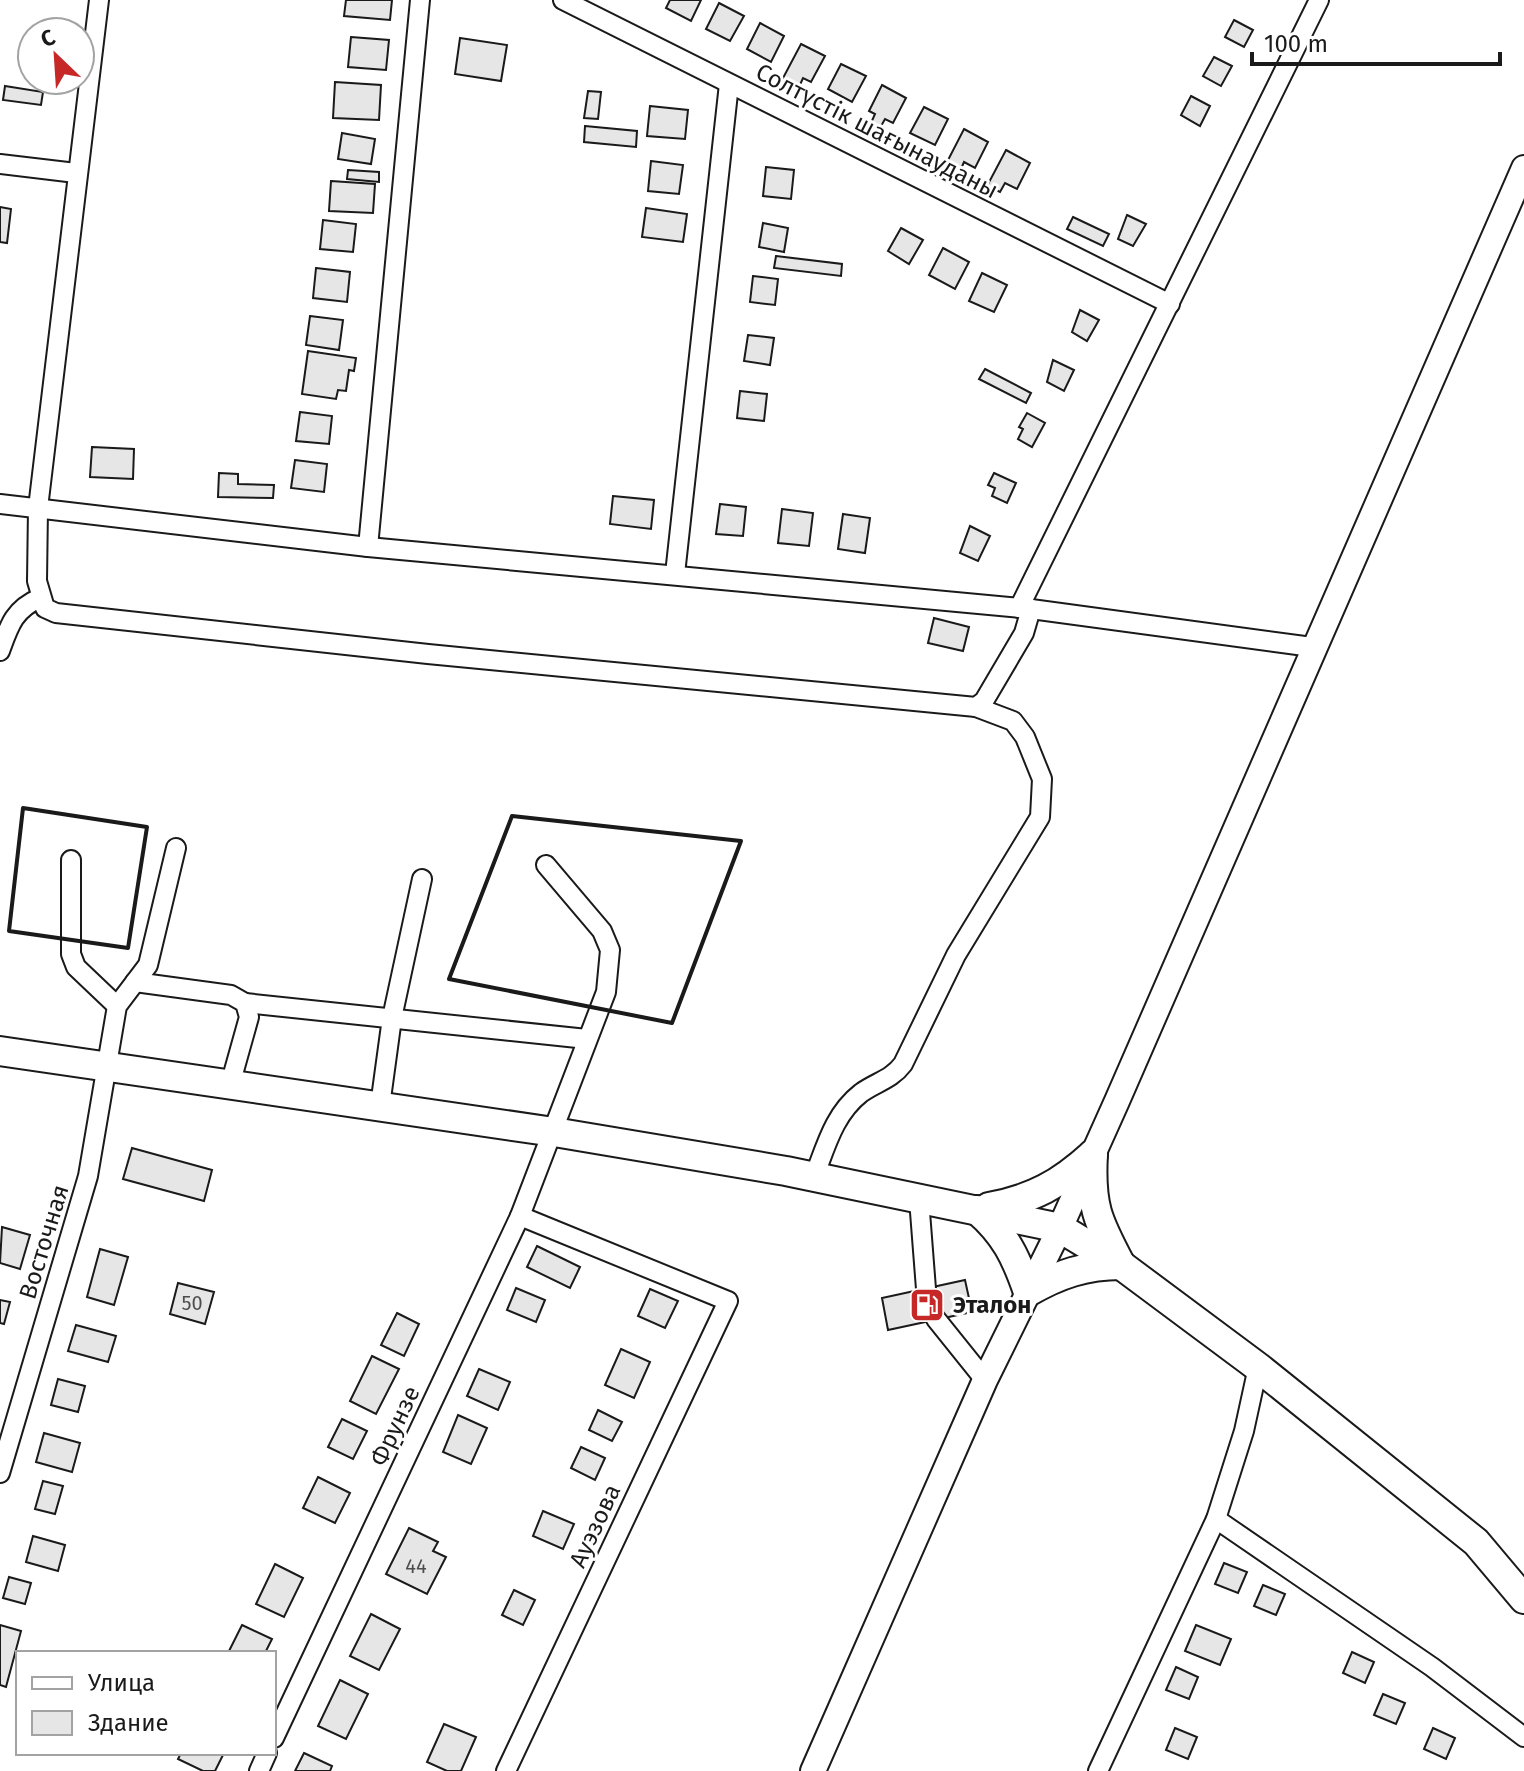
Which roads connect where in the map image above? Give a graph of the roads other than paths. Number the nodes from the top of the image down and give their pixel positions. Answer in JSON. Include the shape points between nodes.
{"nodes":[{"id":1,"x":99,"y":0,"type":"edge"},
{"id":2,"x":420,"y":0,"type":"edge"},
{"id":3,"x":570,"y":2,"type":"edge"},
{"id":4,"x":1312,"y":2,"type":"edge"},
{"id":5,"x":729,"y":84,"type":"junction"},
{"id":6,"x":0,"y":164,"type":"edge"},
{"id":7,"x":1524,"y":168,"type":"edge"},
{"id":8,"x":76,"y":173,"type":"junction"},
{"id":9,"x":1170,"y":304,"type":"junction"},
{"id":10,"x":0,"y":504,"type":"edge"},
{"id":11,"x":38,"y":508,"type":"junction"},
{"id":12,"x":368,"y":547,"type":"junction"},
{"id":13,"x":675,"y":574,"type":"junction"},
{"id":14,"x":40,"y":598,"type":"junction"},
{"id":15,"x":1025,"y":608,"type":"junction"},
{"id":16,"x":1312,"y":647,"type":"junction"},
{"id":17,"x":0,"y":651,"type":"edge"},
{"id":18,"x":976,"y":707,"type":"junction"},
{"id":19,"x":176,"y":848,"type":"dead end"},
{"id":20,"x":71,"y":860,"type":"dead end"},
{"id":21,"x":546,"y":865,"type":"dead end"},
{"id":22,"x":422,"y":879,"type":"dead end"},
{"id":23,"x":135,"y":982,"type":"junction"},
{"id":24,"x":245,"y":1003,"type":"junction"},
{"id":25,"x":117,"y":1006,"type":"junction"},
{"id":26,"x":392,"y":1018,"type":"junction"},
{"id":27,"x":587,"y":1039,"type":"junction"},
{"id":28,"x":0,"y":1051,"type":"edge"},
{"id":29,"x":105,"y":1067,"type":"junction"},
{"id":30,"x":230,"y":1085,"type":"junction"},
{"id":31,"x":380,"y":1106,"type":"junction"},
{"id":32,"x":554,"y":1132,"type":"junction"},
{"id":33,"x":1093,"y":1154,"type":"junction"},
{"id":34,"x":814,"y":1177,"type":"junction"},
{"id":35,"x":919,"y":1199,"type":"junction"},
{"id":36,"x":977,"y":1210,"type":"junction"},
{"id":37,"x":520,"y":1216,"type":"junction"},
{"id":38,"x":1060,"y":1228,"type":"junction"},
{"id":39,"x":1121,"y":1265,"type":"junction"},
{"id":40,"x":926,"y":1289,"type":"tunnel mouth"},
{"id":41,"x":1028,"y":1292,"type":"junction"},
{"id":42,"x":936,"y":1319,"type":"tunnel mouth"},
{"id":43,"x":1258,"y":1367,"type":"junction"},
{"id":44,"x":985,"y":1380,"type":"junction"},
{"id":45,"x":0,"y":1473,"type":"edge"},
{"id":46,"x":1216,"y":1519,"type":"junction"},
{"id":47,"x":1524,"y":1599,"type":"edge"},
{"id":48,"x":276,"y":1734,"type":"edge"},
{"id":49,"x":1524,"y":1737,"type":"edge"},
{"id":50,"x":506,"y":1771,"type":"edge"},
{"id":51,"x":813,"y":1771,"type":"edge"},
{"id":52,"x":1098,"y":1771,"type":"edge"}],
"edges":[{"from":1,"to":8,"type":"street"},
{"from":2,"to":12,"type":"street"},
{"from":3,"to":5,"type":"street","name":"Солтүстік шағынауданы"},
{"from":4,"to":9,"type":"street"},
{"from":5,"to":9,"type":"street","name":"Солтүстік шағынауданы"},
{"from":5,"to":13,"type":"street"},
{"from":6,"to":8,"type":"street"},
{"from":7,"to":16,"type":"main road"},
{"from":8,"to":11,"type":"street"},
{"from":9,"to":15,"type":"street"},
{"from":10,"to":11,"type":"street"},
{"from":11,"to":12,"type":"street"},
{"from":11,"to":14,"type":"street"},
{"from":12,"to":13,"type":"street"},
{"from":13,"to":15,"type":"street"},
{"from":14,"to":17,"type":"street","via":[[13,617]]},
{"from":14,"to":18,"type":"street","via":[[56,613]]},
{"from":15,"to":16,"type":"street"},
{"from":15,"to":18,"type":"street","via":[[1024,633]]},
{"from":16,"to":33,"type":"main road"},
{"from":18,"to":34,"type":"street","via":[[1013,721],[1025,737],[1042,779],[1040,817],[956,955],[903,1064],[892,1078],[863,1092],[840,1112]]},
{"from":19,"to":23,"type":"street","via":[[148,965]]},
{"from":20,"to":25,"type":"street","via":[[71,954],[76,967]]},
{"from":21,"to":27,"type":"street","name":"Фрунзе","via":[[602,931],[610,950],[606,992]]},
{"from":22,"to":26,"type":"street"},
{"from":23,"to":24,"type":"street","via":[[231,995]]},
{"from":23,"to":25,"type":"street"},
{"from":24,"to":26,"type":"street"},
{"from":24,"to":30,"type":"street","via":[[249,1017]]},
{"from":25,"to":29,"type":"street","name":"Восточная"},
{"from":26,"to":27,"type":"street"},
{"from":26,"to":31,"type":"street"},
{"from":27,"to":32,"type":"street","name":"Фрунзе"},
{"from":28,"to":29,"type":"highway"},
{"from":29,"to":30,"type":"highway"},
{"from":29,"to":45,"type":"street","name":"Восточная","via":[[88,1176]]},
{"from":30,"to":31,"type":"highway"},
{"from":31,"to":32,"type":"highway"},
{"from":32,"to":34,"type":"highway"},
{"from":32,"to":37,"type":"street","name":"Фрунзе"},
{"from":33,"to":36,"type":"highway","via":[[1046,1191]]},
{"from":33,"to":38,"type":"main road"},
{"from":33,"to":39,"type":"highway","via":[[1091,1195]]},
{"from":34,"to":35,"type":"highway"},
{"from":35,"to":36,"type":"highway"},
{"from":35,"to":40,"type":"street"},
{"from":36,"to":38,"type":"highway"},
{"from":36,"to":41,"type":"highway","via":[[1000,1229]]},
{"from":37,"to":48,"type":"street","name":"Фрунзе"},
{"from":37,"to":50,"type":"street","name":"Ауэзова","via":[[728,1301]]},
{"from":38,"to":39,"type":"highway"},
{"from":38,"to":41,"type":"main road"},
{"from":39,"to":41,"type":"highway","via":[[1092,1265]]},
{"from":39,"to":43,"type":"highway"},
{"from":41,"to":44,"type":"main road"},
{"from":42,"to":44,"type":"street"},
{"from":43,"to":46,"type":"street"},
{"from":43,"to":47,"type":"highway","via":[[1476,1542]]},
{"from":44,"to":51,"type":"main road"},
{"from":46,"to":49,"type":"street"},
{"from":46,"to":52,"type":"street"}]}
